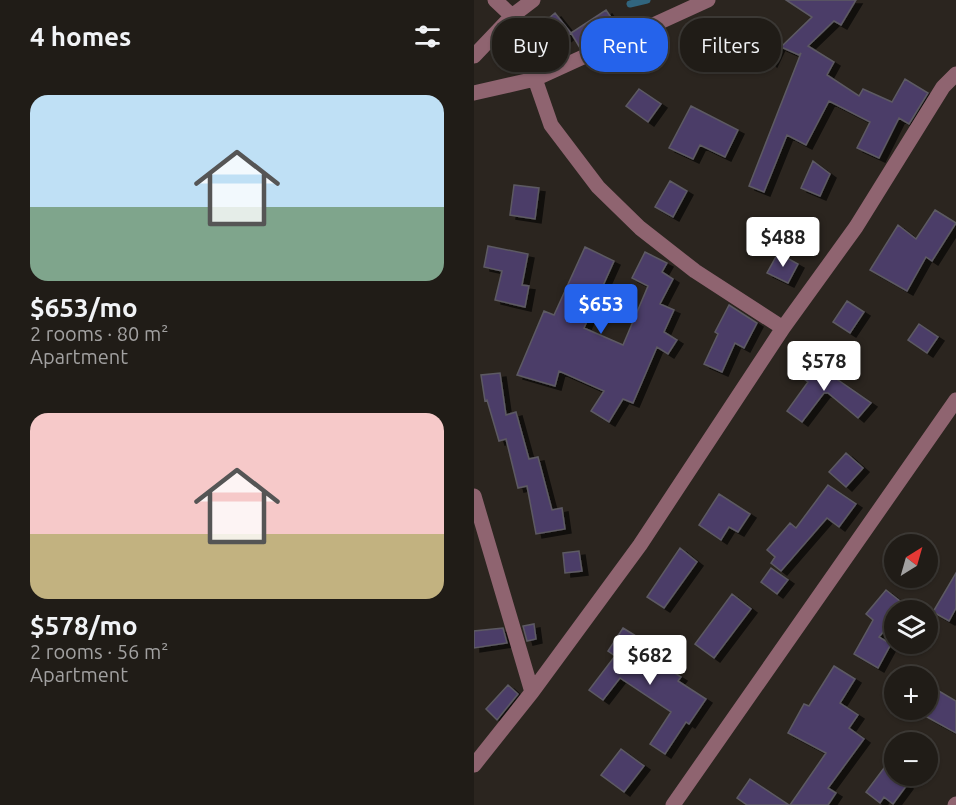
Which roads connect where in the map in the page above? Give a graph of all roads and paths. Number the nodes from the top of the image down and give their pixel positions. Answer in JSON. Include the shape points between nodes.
{"nodes":[{"id":1,"x":495,"y":0,"type":"edge"},
{"id":2,"x":533,"y":0,"type":"edge"},
{"id":3,"x":708,"y":0,"type":"edge"},
{"id":4,"x":512,"y":16,"type":"junction"},
{"id":5,"x":474,"y":56,"type":"edge"},
{"id":6,"x":956,"y":74,"type":"edge"},
{"id":7,"x":535,"y":79,"type":"junction"},
{"id":8,"x":474,"y":93,"type":"edge"},
{"id":9,"x":783,"y":328,"type":"junction"},
{"id":10,"x":956,"y":400,"type":"edge"},
{"id":11,"x":474,"y":496,"type":"edge"},
{"id":12,"x":532,"y":692,"type":"junction"},
{"id":13,"x":474,"y":765,"type":"edge"},
{"id":14,"x":673,"y":805,"type":"edge"}],
"edges":[{"from":1,"to":4,"type":"street"},
{"from":2,"to":4,"type":"street"},
{"from":3,"to":7,"type":"street"},
{"from":4,"to":5,"type":"street"},
{"from":6,"to":9,"type":"street","via":[[943,87],[856,227]]},
{"from":7,"to":8,"type":"street"},
{"from":7,"to":9,"type":"street","via":[[551,125],[598,186],[640,228],[695,271]]},
{"from":9,"to":12,"type":"street","via":[[640,544]]},
{"from":10,"to":14,"type":"street"},
{"from":11,"to":12,"type":"street"},
{"from":12,"to":13,"type":"street"}]}
